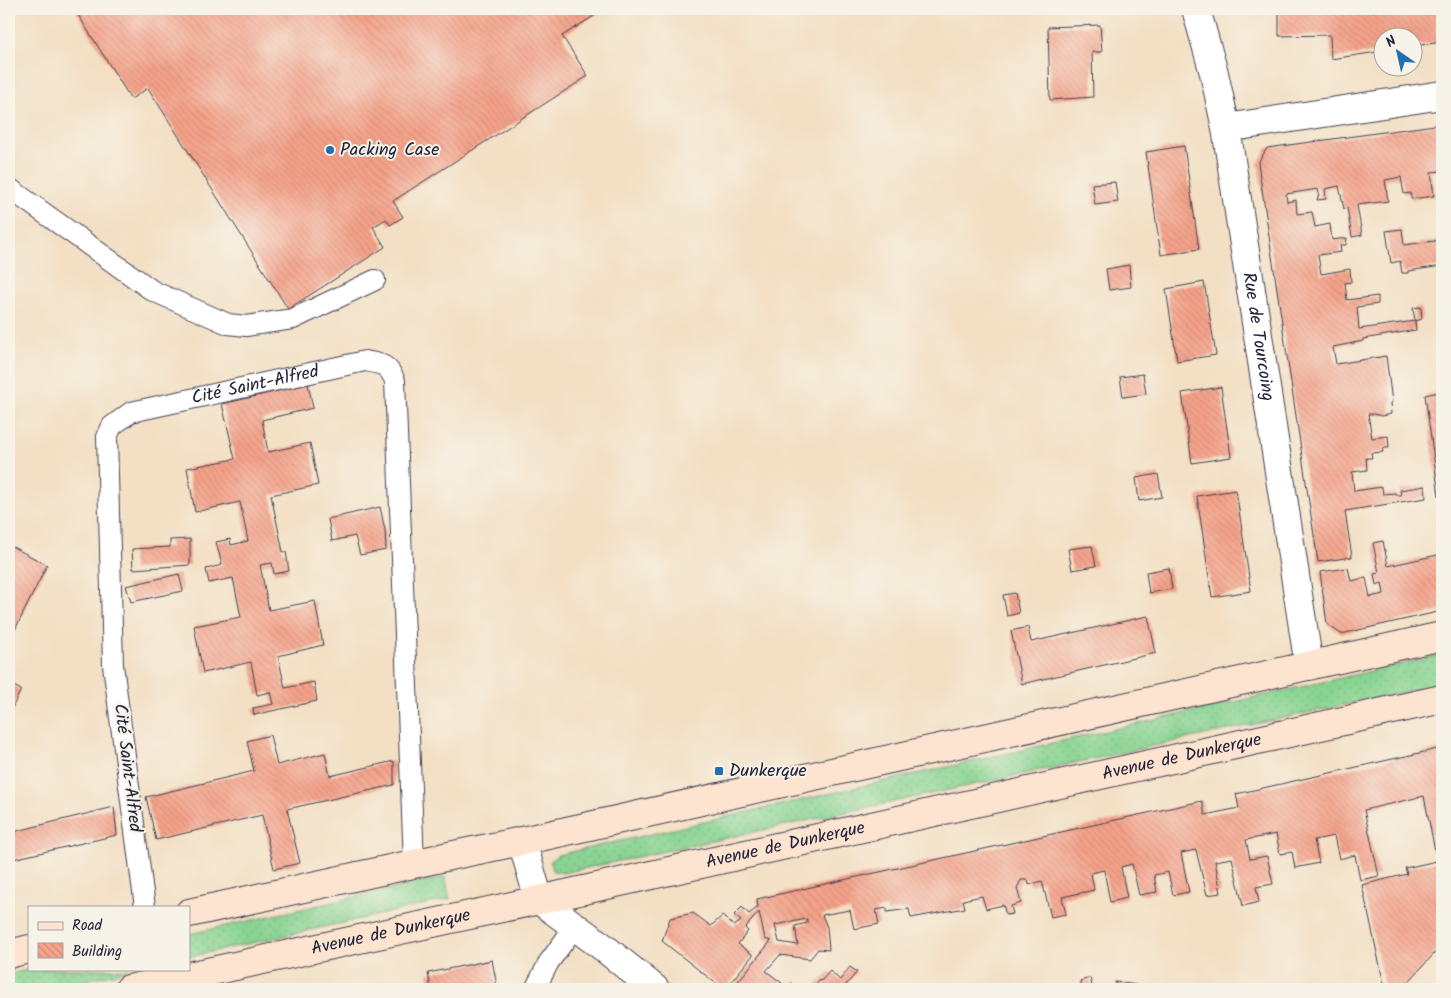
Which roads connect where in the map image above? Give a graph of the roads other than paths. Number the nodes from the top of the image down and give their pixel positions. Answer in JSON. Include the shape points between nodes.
{"nodes":[{"id":1,"x":1196,"y":9,"type":"edge"},
{"id":2,"x":1442,"y":95,"type":"edge"},
{"id":3,"x":1226,"y":128,"type":"junction"},
{"id":4,"x":9,"y":188,"type":"edge"},
{"id":5,"x":375,"y":280,"type":"dead end"},
{"id":6,"x":1442,"y":636,"type":"edge"},
{"id":7,"x":1309,"y":666,"type":"junction"},
{"id":8,"x":1442,"y":698,"type":"edge"},
{"id":9,"x":522,"y":841,"type":"junction"},
{"id":10,"x":414,"y":864,"type":"junction"},
{"id":11,"x":539,"y":900,"type":"junction"},
{"id":12,"x":145,"y":906,"type":"edge"},
{"id":13,"x":190,"y":913,"type":"edge"},
{"id":14,"x":575,"y":926,"type":"junction"},
{"id":15,"x":28,"y":949,"type":"edge"},
{"id":16,"x":9,"y":954,"type":"edge"},
{"id":17,"x":129,"y":989,"type":"edge"},
{"id":18,"x":535,"y":989,"type":"edge"},
{"id":19,"x":655,"y":989,"type":"edge"}],
"edges":[{"from":1,"to":3,"type":"street","name":"Rue de Tourcoing"},
{"from":2,"to":3,"type":"street"},
{"from":3,"to":7,"type":"street","name":"Rue de Tourcoing"},
{"from":4,"to":5,"type":"lane","via":[[153,291],[228,324],[246,326],[293,319]]},
{"from":6,"to":7,"type":"main road"},
{"from":7,"to":9,"type":"main road"},
{"from":8,"to":11,"type":"main road","name":"Avenue de Dunkerque"},
{"from":9,"to":10,"type":"main road"},
{"from":9,"to":11,"type":"street"},
{"from":10,"to":12,"type":"lane","name":"Cité Saint-Alfred","via":[[395,380],[390,370],[365,362],[131,412],[112,426],[107,437],[113,665]]},
{"from":10,"to":13,"type":"main road"},
{"from":11,"to":14,"type":"street"},
{"from":11,"to":17,"type":"main road","name":"Avenue de Dunkerque"},
{"from":14,"to":18,"type":"lane","via":[[549,962]]},
{"from":14,"to":19,"type":"street"},
{"from":15,"to":16,"type":"main road"}]}
